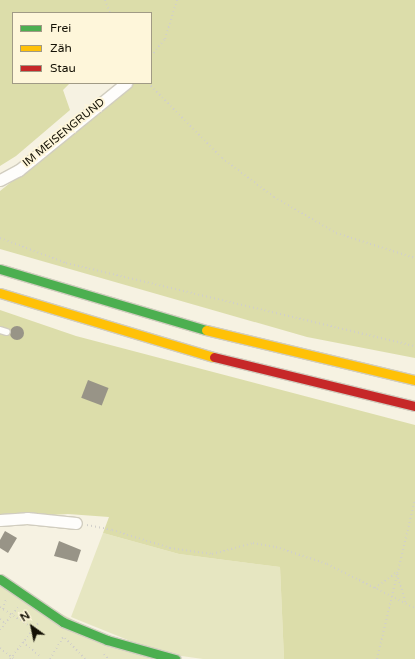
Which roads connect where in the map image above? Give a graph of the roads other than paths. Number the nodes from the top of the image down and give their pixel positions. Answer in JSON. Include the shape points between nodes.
{"nodes":[{"id":1,"x":125,"y":84,"type":"edge"},
{"id":2,"x":0,"y":180,"type":"edge"},
{"id":3,"x":0,"y":269,"type":"edge"},
{"id":4,"x":0,"y":293,"type":"edge"},
{"id":5,"x":0,"y":330,"type":"edge"},
{"id":6,"x":7,"y":332,"type":"dead end"},
{"id":7,"x":415,"y":380,"type":"edge"},
{"id":8,"x":415,"y":406,"type":"edge"},
{"id":9,"x":0,"y":520,"type":"edge"},
{"id":10,"x":76,"y":524,"type":"road end"},
{"id":11,"x":0,"y":578,"type":"edge"},
{"id":12,"x":175,"y":659,"type":"edge"}],
"edges":[{"from":1,"to":2,"type":"street","name":"IM MEISENGRUND","via":[[19,170]]},
{"from":3,"to":7,"type":"main road","via":[[145,313]]},
{"from":4,"to":8,"type":"main road","via":[[216,358]]},
{"from":5,"to":6,"type":"lane"},
{"from":9,"to":10,"type":"street","via":[[27,518]]},
{"from":11,"to":12,"type":"main road","via":[[63,622],[107,640]]}]}
